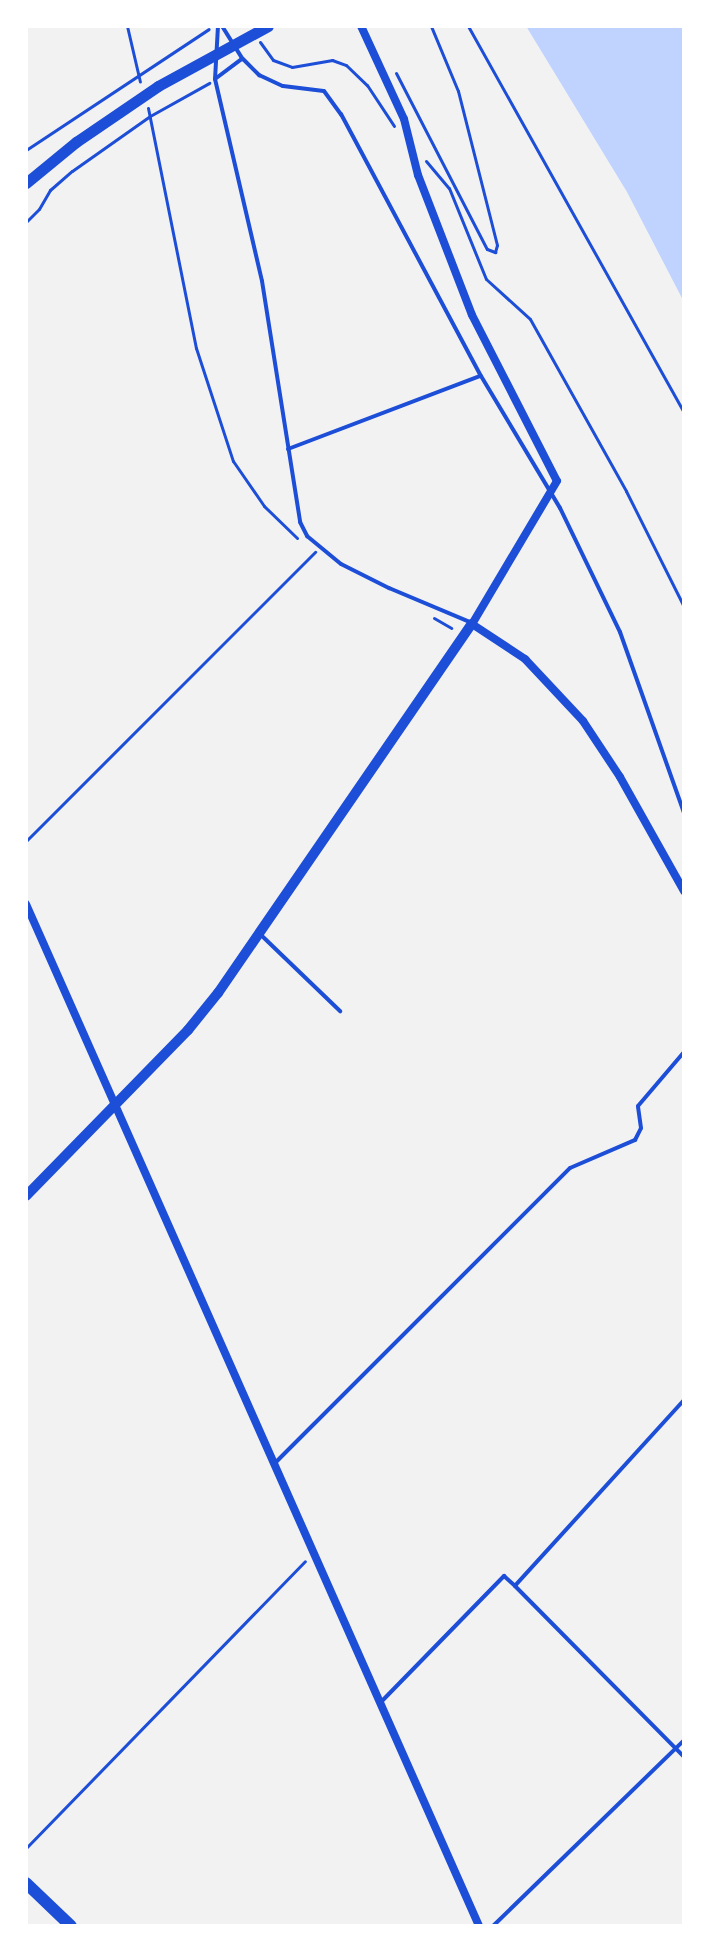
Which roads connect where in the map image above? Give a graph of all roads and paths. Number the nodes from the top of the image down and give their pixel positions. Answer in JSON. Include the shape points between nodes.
{"nodes":[{"id":1,"x":127,"y":26,"type":"edge"},
{"id":2,"x":217,"y":26,"type":"edge"},
{"id":3,"x":268,"y":26,"type":"edge"},
{"id":4,"x":361,"y":26,"type":"edge"},
{"id":5,"x":431,"y":26,"type":"edge"},
{"id":6,"x":468,"y":26,"type":"edge"},
{"id":7,"x":256,"y":35,"type":"dead end"},
{"id":8,"x":243,"y":59,"type":"junction"},
{"id":9,"x":393,"y":68,"type":"dead end"},
{"id":10,"x":138,"y":75,"type":"junction"},
{"id":11,"x":215,"y":79,"type":"junction"},
{"id":12,"x":140,"y":84,"type":"dead end"},
{"id":13,"x":144,"y":96,"type":"dead end"},
{"id":14,"x":150,"y":116,"type":"junction"},
{"id":15,"x":398,"y":132,"type":"dead end"},
{"id":16,"x":26,"y":150,"type":"edge"},
{"id":17,"x":422,"y":156,"type":"dead end"},
{"id":18,"x":26,"y":183,"type":"edge"},
{"id":19,"x":26,"y":222,"type":"edge"},
{"id":20,"x":481,"y":376,"type":"junction"},
{"id":21,"x":684,"y":413,"type":"edge"},
{"id":22,"x":288,"y":449,"type":"junction"},
{"id":23,"x":551,"y":496,"type":"junction"},
{"id":24,"x":319,"y":549,"type":"junction"},
{"id":25,"x":313,"y":553,"type":"junction"},
{"id":26,"x":684,"y":607,"type":"edge"},
{"id":27,"x":425,"y":614,"type":"dead end"},
{"id":28,"x":472,"y":624,"type":"junction"},
{"id":29,"x":451,"y":628,"type":"dead end"},
{"id":30,"x":684,"y":813,"type":"edge"},
{"id":31,"x":26,"y":841,"type":"edge"},
{"id":32,"x":684,"y":891,"type":"edge"},
{"id":33,"x":26,"y":904,"type":"edge"},
{"id":34,"x":259,"y":934,"type":"junction"},
{"id":35,"x":340,"y":1011,"type":"dead end"},
{"id":36,"x":684,"y":1052,"type":"edge"},
{"id":37,"x":116,"y":1105,"type":"junction"},
{"id":38,"x":26,"y":1196,"type":"edge"},
{"id":39,"x":684,"y":1400,"type":"edge"},
{"id":40,"x":275,"y":1463,"type":"junction"},
{"id":41,"x":314,"y":1553,"type":"junction"},
{"id":42,"x":515,"y":1586,"type":"junction"},
{"id":43,"x":380,"y":1703,"type":"junction"},
{"id":44,"x":684,"y":1740,"type":"edge"},
{"id":45,"x":674,"y":1748,"type":"junction"},
{"id":46,"x":684,"y":1757,"type":"edge"},
{"id":47,"x":26,"y":1848,"type":"edge"},
{"id":48,"x":26,"y":1883,"type":"edge"},
{"id":49,"x":71,"y":1926,"type":"edge"},
{"id":50,"x":479,"y":1926,"type":"edge"},
{"id":51,"x":493,"y":1926,"type":"edge"}],
"edges":[{"from":1,"to":10,"type":"path"},
{"from":2,"to":8,"type":"lane"},
{"from":2,"to":10,"type":"path"},
{"from":2,"to":11,"type":"lane"},
{"from":3,"to":18,"type":"main road","via":[[149,92]]},
{"from":4,"to":23,"type":"street","via":[[404,119],[418,175],[472,315],[555,471]]},
{"from":5,"to":9,"type":"path","via":[[458,91],[495,252],[487,249]]},
{"from":6,"to":21,"type":"path"},
{"from":7,"to":15,"type":"path","via":[[268,55],[281,63],[300,66],[332,60],[346,65],[367,85]]},
{"from":8,"to":11,"type":"lane"},
{"from":8,"to":20,"type":"lane","via":[[271,83],[324,91],[333,101]]},
{"from":10,"to":12,"type":"path"},
{"from":10,"to":16,"type":"path"},
{"from":11,"to":14,"type":"path"},
{"from":11,"to":22,"type":"lane","via":[[262,281]]},
{"from":13,"to":14,"type":"path"},
{"from":14,"to":19,"type":"path","via":[[50,190]]},
{"from":14,"to":25,"type":"path","via":[[196,348],[233,461],[264,506]]},
{"from":17,"to":26,"type":"path","via":[[449,188],[486,279],[530,319]]},
{"from":20,"to":22,"type":"lane"},
{"from":20,"to":23,"type":"lane"},
{"from":22,"to":24,"type":"lane","via":[[300,522]]},
{"from":23,"to":28,"type":"street"},
{"from":23,"to":30,"type":"lane","via":[[620,632]]},
{"from":24,"to":25,"type":"path"},
{"from":24,"to":28,"type":"lane","via":[[389,588]]},
{"from":25,"to":31,"type":"path"},
{"from":27,"to":29,"type":"path"},
{"from":28,"to":32,"type":"street","via":[[525,659],[583,721]]},
{"from":28,"to":34,"type":"street"},
{"from":33,"to":37,"type":"street"},
{"from":34,"to":35,"type":"lane"},
{"from":34,"to":37,"type":"street","via":[[188,1030]]},
{"from":36,"to":40,"type":"lane","via":[[638,1106],[641,1128],[635,1140],[570,1168]]},
{"from":37,"to":38,"type":"street"},
{"from":37,"to":40,"type":"street"},
{"from":39,"to":42,"type":"lane"},
{"from":40,"to":41,"type":"street"},
{"from":41,"to":43,"type":"street"},
{"from":41,"to":47,"type":"path"},
{"from":42,"to":43,"type":"lane","via":[[504,1576]]},
{"from":42,"to":45,"type":"lane"},
{"from":43,"to":50,"type":"street"},
{"from":44,"to":45,"type":"lane"},
{"from":45,"to":46,"type":"lane"},
{"from":45,"to":51,"type":"lane"},
{"from":48,"to":49,"type":"main road"}]}
